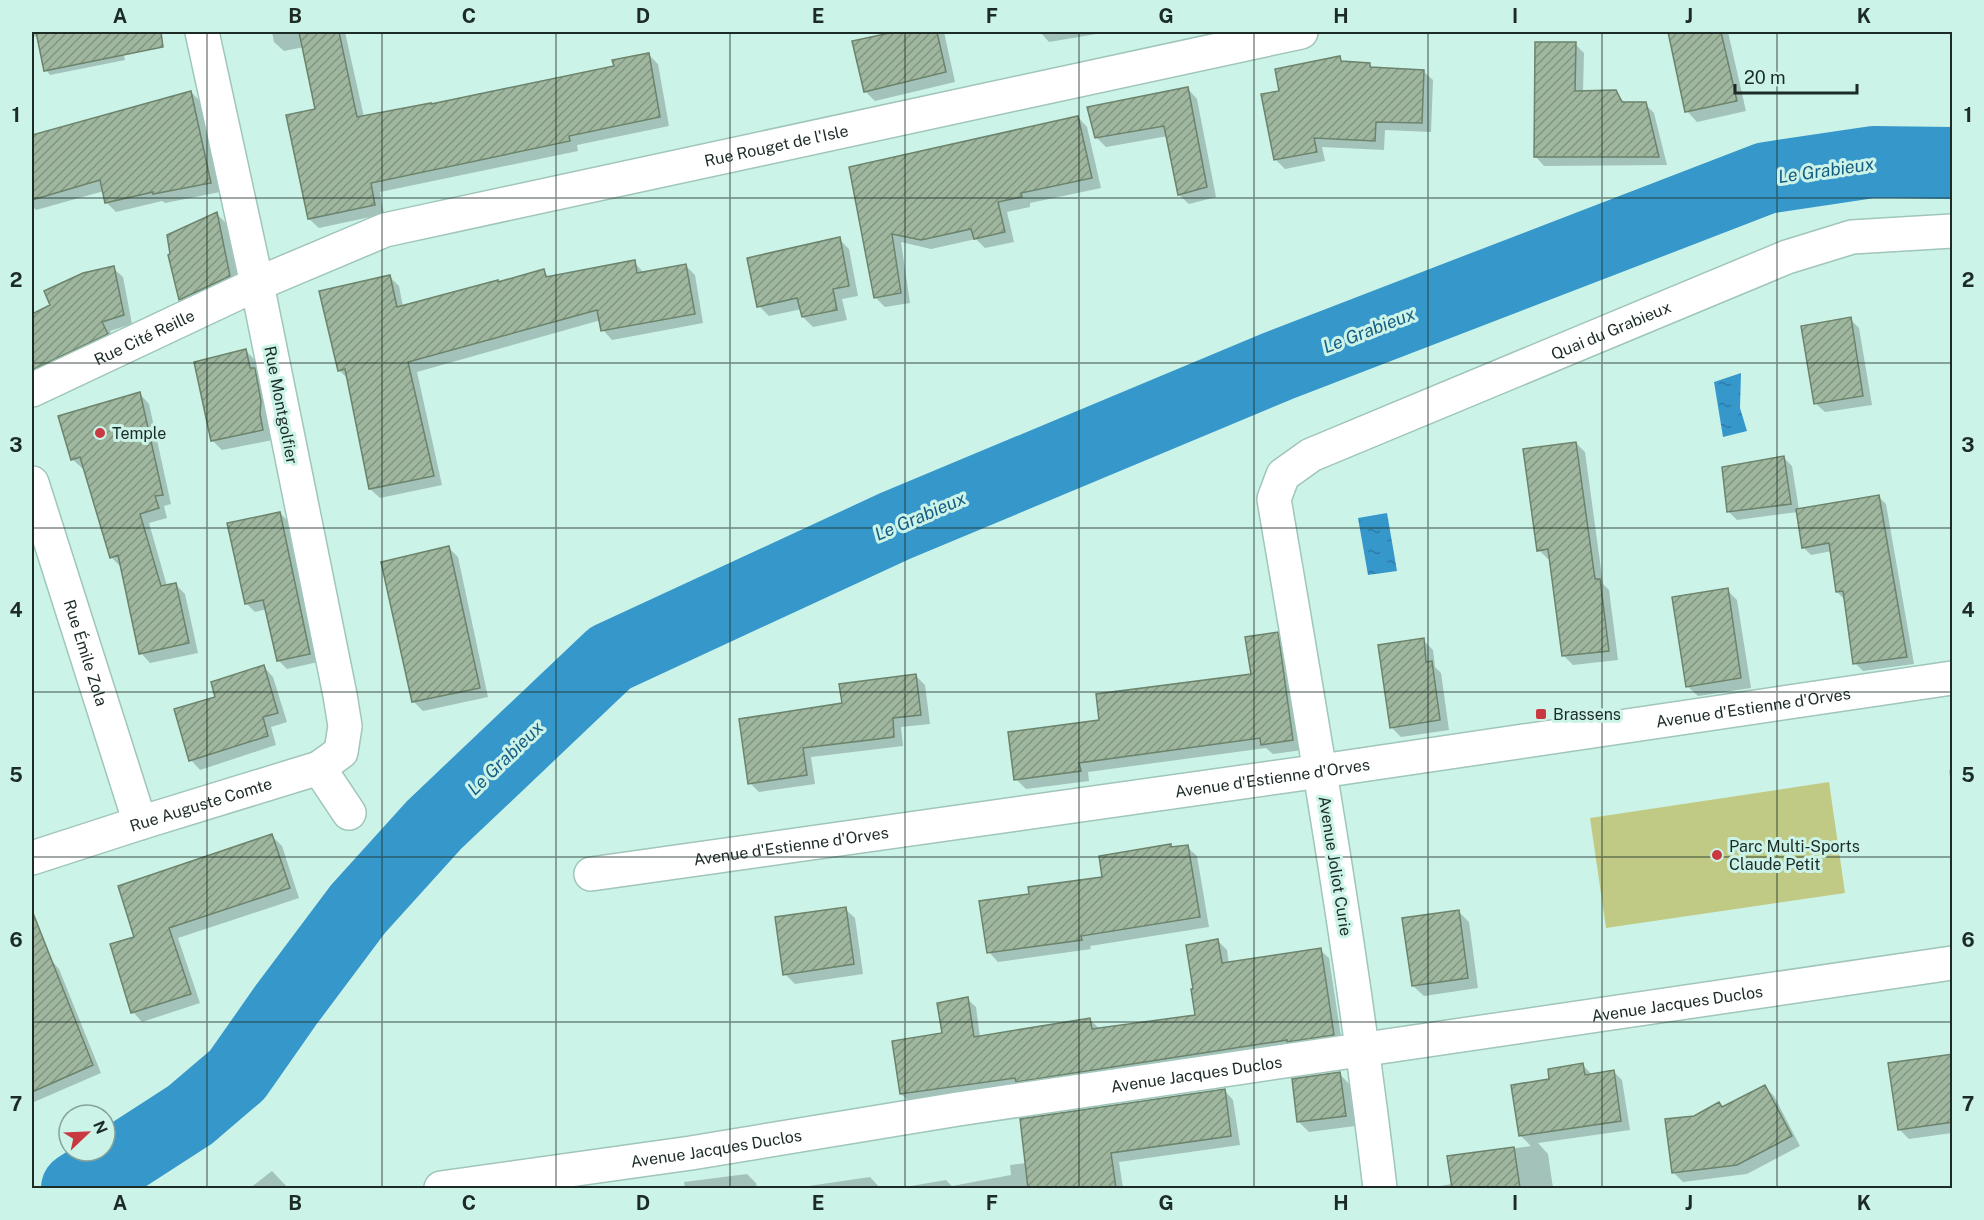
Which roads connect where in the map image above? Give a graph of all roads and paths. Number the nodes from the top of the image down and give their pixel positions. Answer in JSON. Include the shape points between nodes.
{"nodes":[{"id":1,"x":201,"y":32,"type":"edge"},
{"id":2,"x":1301,"y":32,"type":"edge"},
{"id":3,"x":1953,"y":231,"type":"edge"},
{"id":4,"x":256,"y":284,"type":"junction"},
{"id":5,"x":32,"y":390,"type":"edge"},
{"id":6,"x":1283,"y":476,"type":"joint"},
{"id":7,"x":32,"y":483,"type":"edge"},
{"id":8,"x":1953,"y":678,"type":"edge"},
{"id":9,"x":319,"y":768,"type":"junction"},
{"id":10,"x":1321,"y":771,"type":"junction"},
{"id":11,"x":349,"y":813,"type":"dead end"},
{"id":12,"x":140,"y":823,"type":"junction"},
{"id":13,"x":32,"y":858,"type":"edge"},
{"id":14,"x":591,"y":874,"type":"dead end"},
{"id":15,"x":1953,"y":963,"type":"edge"},
{"id":16,"x":1364,"y":1049,"type":"junction"},
{"id":17,"x":441,"y":1188,"type":"edge"},
{"id":18,"x":1380,"y":1188,"type":"edge"}],
"edges":[{"from":1,"to":4,"type":"street","name":"Rue Montgolfier"},
{"from":2,"to":4,"type":"street","name":"Rue Rouget de l'Isle","via":[[386,230]]},
{"from":3,"to":6,"type":"street","name":"Quai du Grabieux","via":[[1852,237],[1787,257],[1322,450]]},
{"from":4,"to":5,"type":"street","name":"Rue Cité Reille"},
{"from":4,"to":9,"type":"street","name":"Rue Montgolfier","via":[[345,726],[341,752]]},
{"from":6,"to":10,"type":"street","name":"Avenue Joliot Curie","via":[[1274,499]]},
{"from":7,"to":12,"type":"street","name":"Rue Émile Zola"},
{"from":8,"to":10,"type":"street","name":"Avenue d'Estienne d'Orves"},
{"from":9,"to":11,"type":"street"},
{"from":9,"to":12,"type":"street","name":"Rue Auguste Comte"},
{"from":10,"to":14,"type":"street","name":"Avenue d'Estienne d'Orves"},
{"from":10,"to":16,"type":"street","name":"Avenue Joliot Curie"},
{"from":12,"to":13,"type":"street","name":"Rue Auguste Comte"},
{"from":15,"to":16,"type":"street","name":"Avenue Jacques Duclos"},
{"from":16,"to":17,"type":"street","name":"Avenue Jacques Duclos"},
{"from":16,"to":18,"type":"street","name":"Avenue Joliot Curie"}]}
